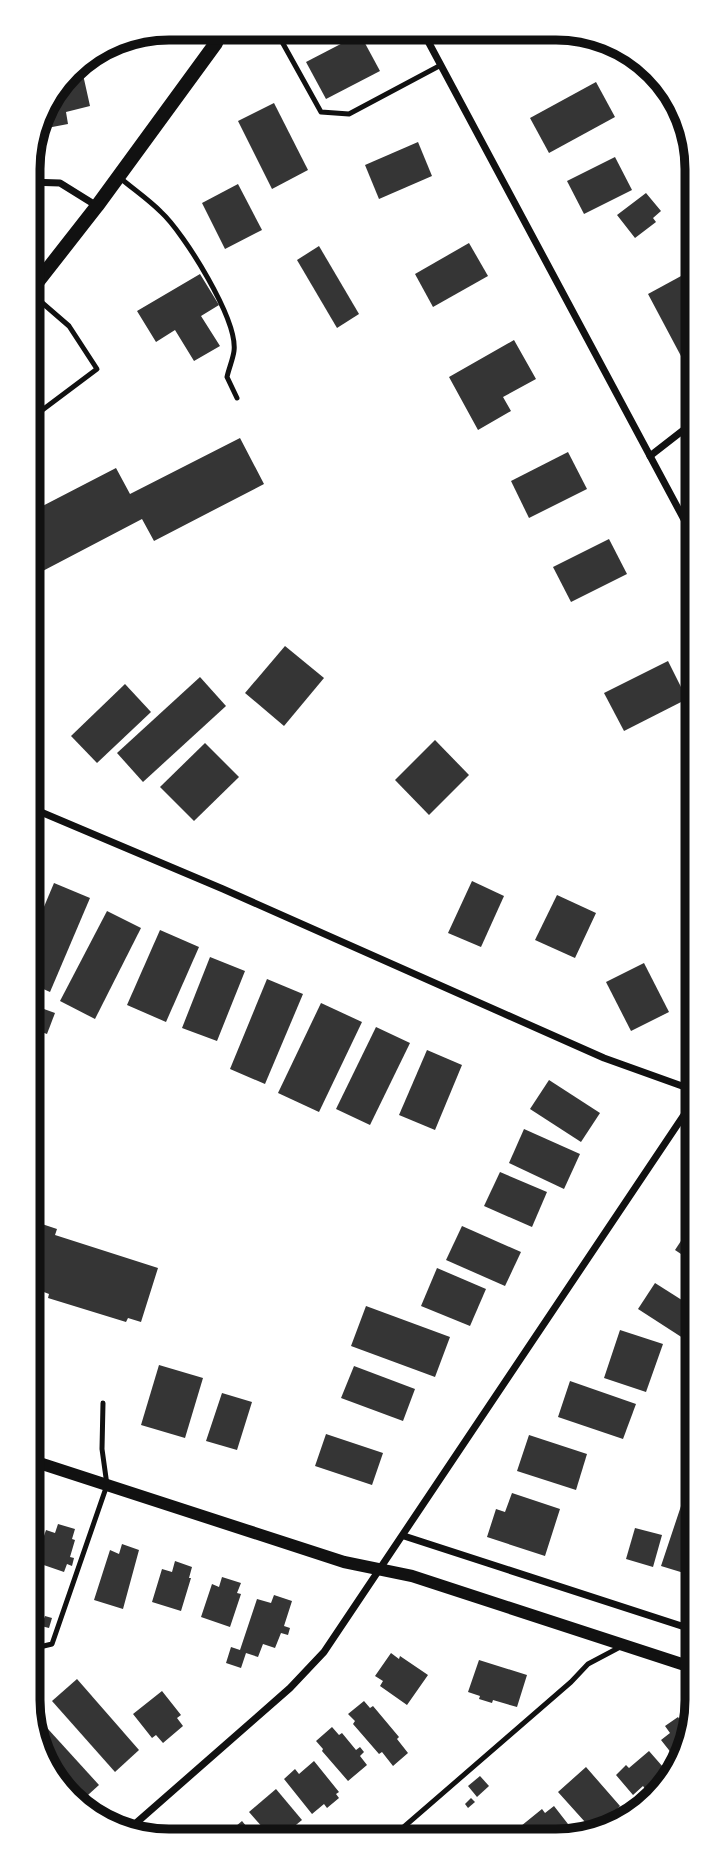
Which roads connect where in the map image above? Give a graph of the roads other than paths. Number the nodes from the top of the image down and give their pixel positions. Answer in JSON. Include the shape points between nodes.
{"nodes":[{"id":1,"x":428,"y":40,"type":"edge"},
{"id":2,"x":217,"y":41,"type":"edge"},
{"id":3,"x":281,"y":41,"type":"edge"},
{"id":4,"x":441,"y":65,"type":"junction"},
{"id":5,"x":119,"y":177,"type":"junction"},
{"id":6,"x":41,"y":182,"type":"edge"},
{"id":7,"x":97,"y":206,"type":"junction"},
{"id":8,"x":41,"y":278,"type":"edge"},
{"id":9,"x":41,"y":303,"type":"edge"},
{"id":10,"x":237,"y":398,"type":"dead end"},
{"id":11,"x":41,"y":411,"type":"edge"},
{"id":12,"x":685,"y":429,"type":"edge"},
{"id":13,"x":650,"y":456,"type":"junction"},
{"id":14,"x":685,"y":521,"type":"edge"},
{"id":15,"x":41,"y":812,"type":"edge"},
{"id":16,"x":684,"y":1087,"type":"edge"},
{"id":17,"x":684,"y":1114,"type":"edge"},
{"id":18,"x":103,"y":1403,"type":"dead end"},
{"id":19,"x":40,"y":1463,"type":"edge"},
{"id":20,"x":107,"y":1485,"type":"junction"},
{"id":21,"x":404,"y":1535,"type":"junction"},
{"id":22,"x":382,"y":1569,"type":"junction"},
{"id":23,"x":684,"y":1627,"type":"edge"},
{"id":24,"x":623,"y":1645,"type":"junction"},
{"id":25,"x":40,"y":1647,"type":"edge"},
{"id":26,"x":684,"y":1666,"type":"edge"},
{"id":27,"x":135,"y":1824,"type":"edge"},
{"id":28,"x":401,"y":1829,"type":"edge"}],
"edges":[{"from":1,"to":4,"type":"street"},
{"from":2,"to":5,"type":"main road"},
{"from":3,"to":4,"type":"lane","via":[[321,112],[349,114]]},
{"from":4,"to":13,"type":"street"},
{"from":5,"to":7,"type":"main road"},
{"from":5,"to":10,"type":"lane","via":[[181,234],[214,289],[231,325],[235,350],[227,377]]},
{"from":6,"to":7,"type":"street","via":[[60,183]]},
{"from":7,"to":8,"type":"main road"},
{"from":9,"to":11,"type":"lane","via":[[69,326],[97,369]]},
{"from":12,"to":13,"type":"street"},
{"from":13,"to":14,"type":"street"},
{"from":15,"to":16,"type":"street","via":[[604,1058]]},
{"from":17,"to":21,"type":"street"},
{"from":18,"to":20,"type":"lane"},
{"from":19,"to":20,"type":"street"},
{"from":20,"to":22,"type":"street","via":[[344,1562]]},
{"from":20,"to":25,"type":"lane","via":[[52,1644]]},
{"from":21,"to":22,"type":"street"},
{"from":21,"to":23,"type":"street"},
{"from":22,"to":24,"type":"street"},
{"from":22,"to":27,"type":"street","via":[[302,1677]]},
{"from":24,"to":26,"type":"street"},
{"from":24,"to":28,"type":"lane","via":[[587,1664]]}]}
